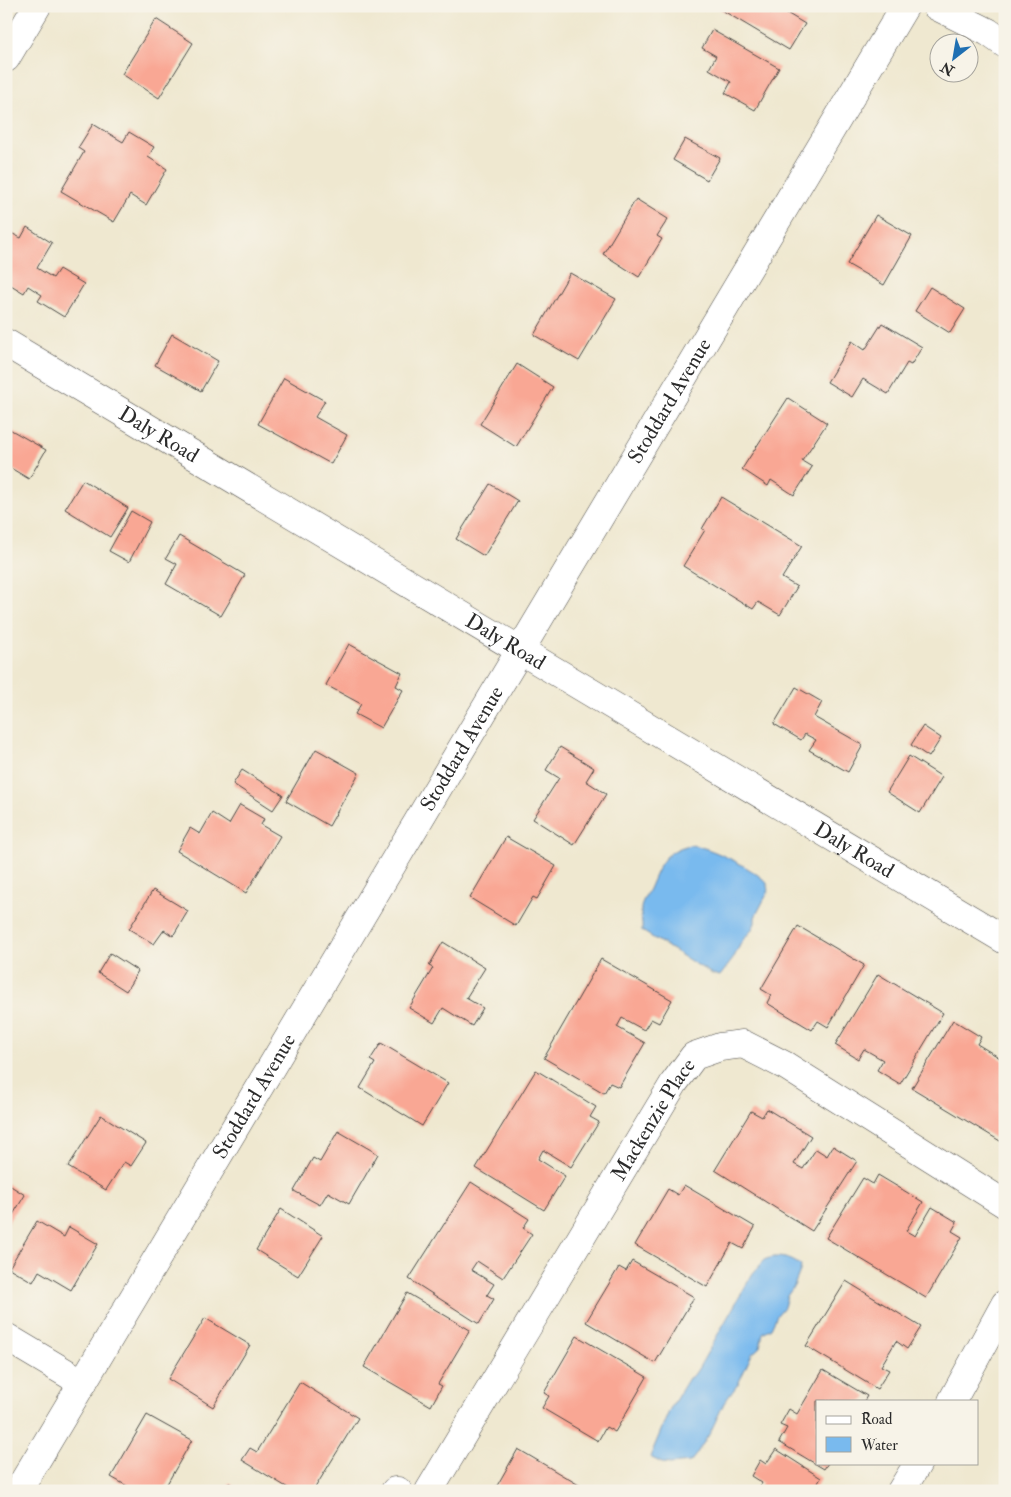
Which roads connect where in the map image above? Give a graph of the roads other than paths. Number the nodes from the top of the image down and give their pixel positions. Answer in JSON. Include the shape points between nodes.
{"nodes":[{"id":1,"x":37,"y":6,"type":"edge"},
{"id":2,"x":905,"y":6,"type":"edge"},
{"id":3,"x":936,"y":6,"type":"edge"},
{"id":4,"x":1005,"y":44,"type":"edge"},
{"id":5,"x":6,"y":58,"type":"edge"},
{"id":6,"x":6,"y":343,"type":"edge"},
{"id":7,"x":520,"y":651,"type":"junction"},
{"id":8,"x":1005,"y":940,"type":"edge"},
{"id":9,"x":1005,"y":1204,"type":"edge"},
{"id":10,"x":1005,"y":1304,"type":"edge"},
{"id":11,"x":6,"y":1337,"type":"edge"},
{"id":12,"x":83,"y":1383,"type":"junction"},
{"id":13,"x":953,"y":1400,"type":"edge"},
{"id":14,"x":917,"y":1464,"type":"edge"},
{"id":15,"x":18,"y":1491,"type":"edge"},
{"id":16,"x":429,"y":1491,"type":"edge"},
{"id":17,"x":901,"y":1491,"type":"edge"}],
"edges":[{"from":1,"to":5,"type":"street"},
{"from":2,"to":7,"type":"street","name":"Stoddard Avenue"},
{"from":3,"to":4,"type":"street"},
{"from":6,"to":7,"type":"street","name":"Daly Road"},
{"from":7,"to":8,"type":"street","name":"Daly Road"},
{"from":7,"to":12,"type":"street","name":"Stoddard Avenue"},
{"from":9,"to":16,"type":"street","name":"Mackenzie Place","via":[[786,1066],[743,1044],[720,1047],[694,1056],[674,1083]]},
{"from":10,"to":13,"type":"street"},
{"from":11,"to":12,"type":"street"},
{"from":12,"to":15,"type":"street","name":"Stoddard Avenue"},
{"from":14,"to":17,"type":"street"}]}
